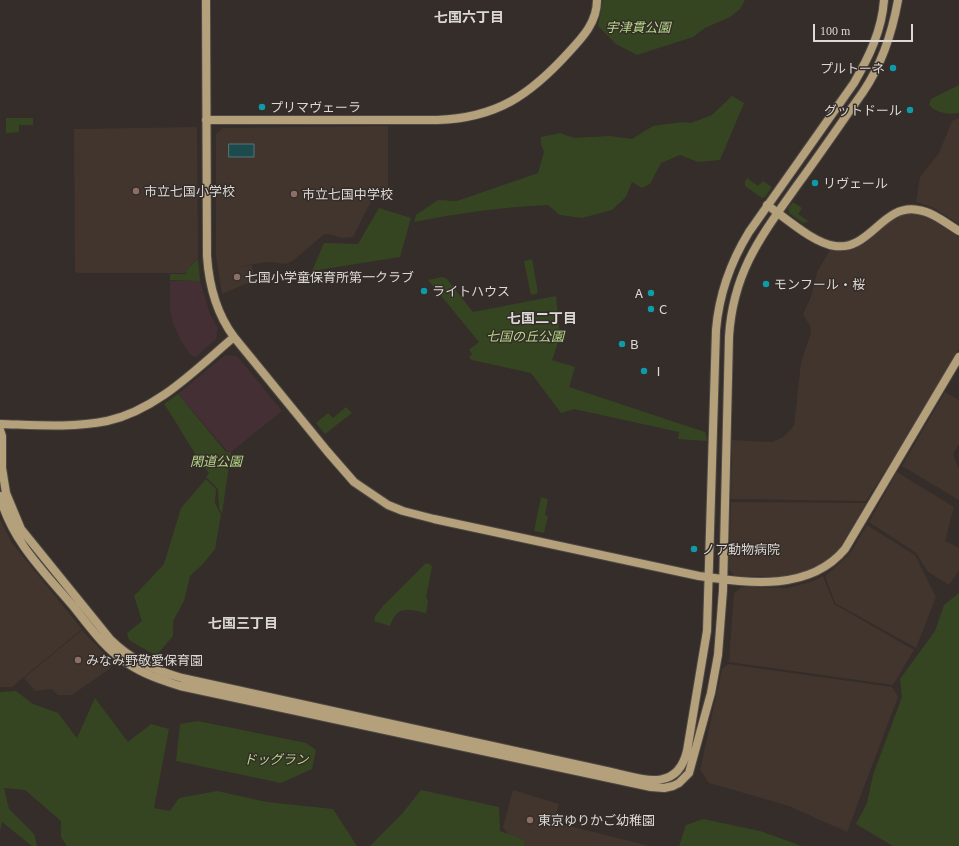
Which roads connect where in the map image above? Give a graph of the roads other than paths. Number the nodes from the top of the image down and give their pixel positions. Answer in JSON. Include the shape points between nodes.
{"nodes":[{"id":1,"x":206,"y":0,"type":"edge"},
{"id":2,"x":597,"y":0,"type":"edge"},
{"id":3,"x":884,"y":0,"type":"edge"},
{"id":4,"x":898,"y":0,"type":"edge"},
{"id":5,"x":206,"y":120,"type":"junction"},
{"id":6,"x":767,"y":205,"type":"junction"},
{"id":7,"x":778,"y":213,"type":"junction"},
{"id":8,"x":959,"y":231,"type":"edge"},
{"id":9,"x":234,"y":337,"type":"junction"},
{"id":10,"x":959,"y":357,"type":"edge"},
{"id":11,"x":0,"y":424,"type":"edge"},
{"id":12,"x":0,"y":430,"type":"edge"},
{"id":13,"x":0,"y":496,"type":"edge"},
{"id":14,"x":710,"y":577,"type":"junction"},
{"id":15,"x":723,"y":579,"type":"junction"}],
"edges":[{"from":1,"to":5,"type":"street"},
{"from":2,"to":5,"type":"street","via":[[596,11],[588,30],[550,73],[524,95],[487,113],[437,120]]},
{"from":3,"to":6,"type":"street","via":[[880,25],[866,62]]},
{"from":4,"to":7,"type":"street","via":[[888,43],[876,71]]},
{"from":5,"to":9,"type":"street","via":[[208,271],[218,311]]},
{"from":6,"to":7,"type":"street"},
{"from":6,"to":14,"type":"street","via":[[734,257],[718,306]]},
{"from":7,"to":8,"type":"street","via":[[818,241],[837,247],[857,242],[888,216],[906,209],[927,212]]},
{"from":7,"to":15,"type":"street","via":[[746,265],[738,284],[729,324]]},
{"from":9,"to":11,"type":"street","via":[[158,398],[128,414],[78,425]]},
{"from":9,"to":14,"type":"street","via":[[340,467],[364,490],[388,505],[428,517]]},
{"from":10,"to":15,"type":"street","via":[[849,543],[832,562],[817,572],[796,580]]},
{"from":12,"to":14,"type":"street","via":[[6,493],[21,529],[110,639],[142,663],[182,678],[634,777],[655,780],[666,778],[678,771],[685,759],[706,644]]},
{"from":13,"to":15,"type":"street","via":[[22,545],[100,640],[127,663],[150,676],[180,686],[658,789],[679,783],[691,768],[711,693],[718,655]]},
{"from":14,"to":15,"type":"street"}]}
